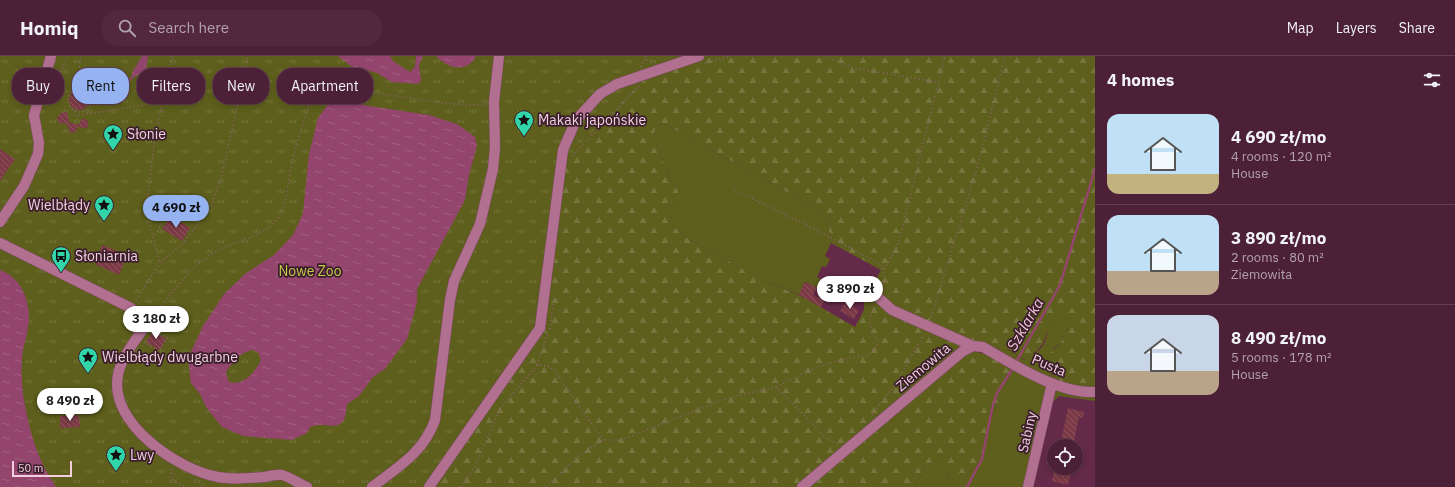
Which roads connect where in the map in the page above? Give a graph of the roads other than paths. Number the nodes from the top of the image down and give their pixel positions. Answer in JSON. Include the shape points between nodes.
{"nodes":[{"id":1,"x":51,"y":56,"type":"edge"},
{"id":2,"x":499,"y":56,"type":"edge"},
{"id":3,"x":701,"y":60,"type":"edge"},
{"id":4,"x":0,"y":222,"type":"edge"},
{"id":5,"x":0,"y":243,"type":"edge"},
{"id":6,"x":876,"y":295,"type":"road end"},
{"id":7,"x":973,"y":346,"type":"junction"},
{"id":8,"x":1052,"y":383,"type":"junction"},
{"id":9,"x":1095,"y":392,"type":"edge"},
{"id":10,"x":307,"y":487,"type":"edge"},
{"id":11,"x":372,"y":487,"type":"edge"},
{"id":12,"x":429,"y":487,"type":"edge"},
{"id":13,"x":802,"y":487,"type":"edge"},
{"id":14,"x":1028,"y":487,"type":"edge"}],
"edges":[{"from":1,"to":4,"type":"street","via":[[34,115],[39,143],[38,154],[24,186]]},
{"from":2,"to":11,"type":"street","via":[[494,102],[493,169],[480,224],[454,281],[435,420],[423,444],[410,458]]},
{"from":3,"to":12,"type":"street","via":[[617,84],[600,94],[576,120],[562,150],[540,328]]},
{"from":5,"to":10,"type":"street","via":[[131,308],[146,325],[122,362],[118,375],[119,401],[141,434],[175,458],[218,477],[237,479],[282,475]]},
{"from":6,"to":7,"type":"street","name":"Ziemowita","via":[[892,310]]},
{"from":7,"to":8,"type":"street","name":"Pusta","via":[[984,348]]},
{"from":7,"to":13,"type":"street","name":"Ziemowita"},
{"from":8,"to":9,"type":"street","name":"Pusta","via":[[1076,391]]},
{"from":8,"to":14,"type":"street","name":"Sabiny"}]}
